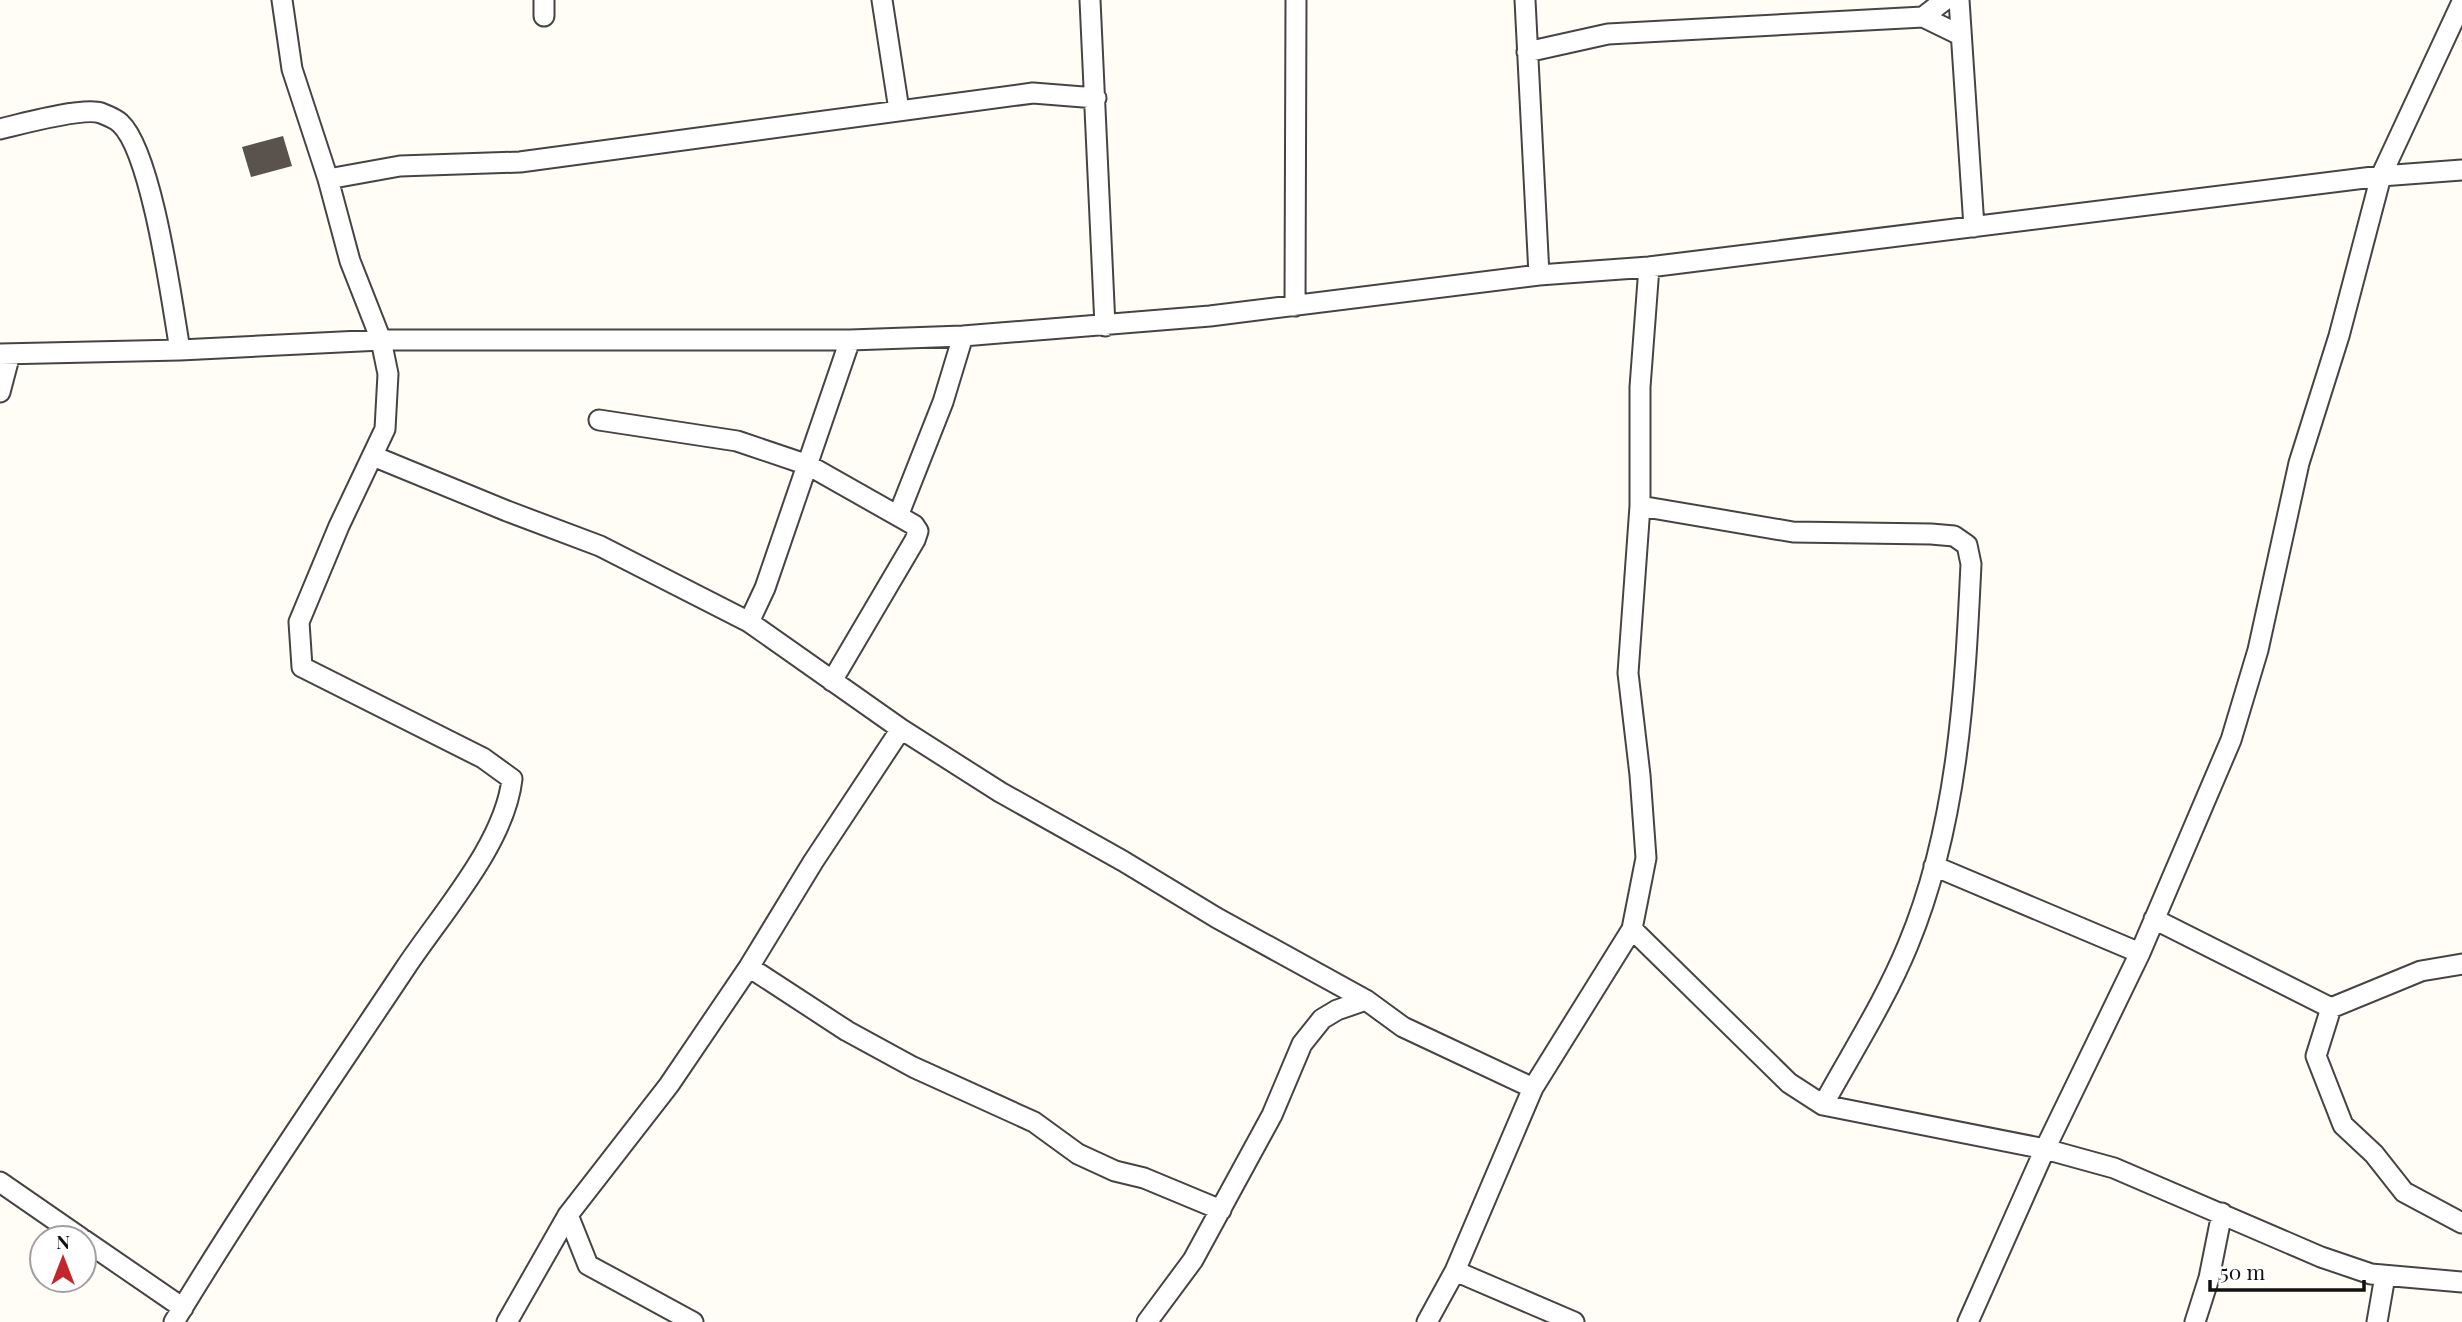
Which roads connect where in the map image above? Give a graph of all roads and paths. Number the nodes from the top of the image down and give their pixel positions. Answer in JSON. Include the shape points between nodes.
{"nodes":[{"id":1,"x":282,"y":0,"type":"edge"},
{"id":2,"x":882,"y":0,"type":"edge"},
{"id":3,"x":1090,"y":0,"type":"edge"},
{"id":4,"x":1296,"y":0,"type":"edge"},
{"id":5,"x":1525,"y":0,"type":"edge"},
{"id":6,"x":1945,"y":0,"type":"edge"},
{"id":7,"x":1959,"y":0,"type":"edge"},
{"id":8,"x":2462,"y":2,"type":"edge"},
{"id":9,"x":1923,"y":17,"type":"junction"},
{"id":10,"x":1960,"y":35,"type":"junction"},
{"id":11,"x":1527,"y":52,"type":"junction"},
{"id":12,"x":1096,"y":99,"type":"junction"},
{"id":13,"x":899,"y":110,"type":"junction"},
{"id":14,"x":0,"y":128,"type":"edge"},
{"id":15,"x":2462,"y":170,"type":"edge"},
{"id":16,"x":2381,"y":176,"type":"junction"},
{"id":17,"x":327,"y":179,"type":"junction"},
{"id":18,"x":1974,"y":228,"type":"junction"},
{"id":19,"x":1649,"y":267,"type":"junction"},
{"id":20,"x":1539,"y":275,"type":"junction"},
{"id":21,"x":1295,"y":306,"type":"junction"},
{"id":22,"x":1105,"y":326,"type":"junction"},
{"id":23,"x":962,"y":337,"type":"junction"},
{"id":24,"x":381,"y":340,"type":"junction"},
{"id":25,"x":850,"y":340,"type":"junction"},
{"id":26,"x":180,"y":350,"type":"junction"},
{"id":27,"x":5,"y":354,"type":"edge"},
{"id":28,"x":0,"y":392,"type":"edge"},
{"id":29,"x":599,"y":420,"type":"dead end"},
{"id":30,"x":373,"y":456,"type":"junction"},
{"id":31,"x":808,"y":466,"type":"junction"},
{"id":32,"x":1640,"y":506,"type":"junction"},
{"id":33,"x":898,"y":516,"type":"junction"},
{"id":34,"x":749,"y":622,"type":"junction"},
{"id":35,"x":832,"y":681,"type":"junction"},
{"id":36,"x":901,"y":729,"type":"junction"},
{"id":37,"x":1934,"y":866,"type":"junction"},
{"id":38,"x":2154,"y":919,"type":"junction"},
{"id":39,"x":1632,"y":929,"type":"junction"},
{"id":40,"x":2140,"y":953,"type":"junction"},
{"id":41,"x":2462,"y":964,"type":"edge"},
{"id":42,"x":749,"y":967,"type":"junction"},
{"id":43,"x":1366,"y":1000,"type":"junction"},
{"id":44,"x":2331,"y":1008,"type":"junction"},
{"id":45,"x":1533,"y":1088,"type":"junction"},
{"id":46,"x":1823,"y":1105,"type":"junction"},
{"id":47,"x":2045,"y":1149,"type":"junction"},
{"id":48,"x":0,"y":1182,"type":"edge"},
{"id":49,"x":1221,"y":1210,"type":"junction"},
{"id":50,"x":2222,"y":1213,"type":"junction"},
{"id":51,"x":568,"y":1215,"type":"junction"},
{"id":52,"x":2462,"y":1223,"type":"edge"},
{"id":53,"x":61,"y":1224,"type":"edge"},
{"id":54,"x":98,"y":1251,"type":"edge"},
{"id":55,"x":1455,"y":1271,"type":"junction"},
{"id":56,"x":2385,"y":1276,"type":"junction"},
{"id":57,"x":2462,"y":1282,"type":"edge"},
{"id":58,"x":179,"y":1315,"type":"edge"},
{"id":59,"x":507,"y":1322,"type":"edge"},
{"id":60,"x":693,"y":1322,"type":"edge"},
{"id":61,"x":1147,"y":1322,"type":"edge"},
{"id":62,"x":1427,"y":1322,"type":"edge"},
{"id":63,"x":1574,"y":1322,"type":"edge"},
{"id":64,"x":1968,"y":1322,"type":"edge"},
{"id":65,"x":2195,"y":1322,"type":"edge"},
{"id":66,"x":2378,"y":1322,"type":"edge"}],
"edges":[{"from":1,"to":17,"type":"street","via":[[292,69]]},
{"from":2,"to":13,"type":"street"},
{"from":3,"to":12,"type":"street"},
{"from":4,"to":21,"type":"street"},
{"from":5,"to":11,"type":"street"},
{"from":6,"to":9,"type":"street"},
{"from":7,"to":10,"type":"street"},
{"from":8,"to":16,"type":"street"},
{"from":9,"to":10,"type":"street"},
{"from":9,"to":11,"type":"street","via":[[1608,34]]},
{"from":10,"to":18,"type":"street"},
{"from":11,"to":20,"type":"street"},
{"from":12,"to":13,"type":"street","via":[[1033,93]]},
{"from":12,"to":22,"type":"street"},
{"from":13,"to":17,"type":"street","via":[[520,162],[400,166]]},
{"from":14,"to":26,"type":"street","via":[[98,112],[120,123],[133,142],[157,220]]},
{"from":15,"to":16,"type":"street"},
{"from":16,"to":18,"type":"street"},
{"from":16,"to":38,"type":"street","via":[[2339,336],[2299,463],[2258,650],[2231,740]]},
{"from":17,"to":24,"type":"street","via":[[350,261]]},
{"from":18,"to":19,"type":"street"},
{"from":19,"to":20,"type":"street"},
{"from":19,"to":32,"type":"street","via":[[1640,387]]},
{"from":20,"to":21,"type":"street"},
{"from":21,"to":22,"type":"street"},
{"from":22,"to":23,"type":"street"},
{"from":23,"to":25,"type":"street"},
{"from":23,"to":33,"type":"street","via":[[943,402]]},
{"from":24,"to":25,"type":"street"},
{"from":24,"to":26,"type":"street"},
{"from":24,"to":30,"type":"street","via":[[387,374],[386,429]]},
{"from":25,"to":31,"type":"street"},
{"from":26,"to":27,"type":"street"},
{"from":27,"to":28,"type":"street"},
{"from":29,"to":31,"type":"street","via":[[737,441]]},
{"from":30,"to":34,"type":"street","via":[[600,545]]},
{"from":30,"to":58,"type":"street","via":[[299,622],[302,667],[483,758],[512,779],[510,799],[484,855]]},
{"from":31,"to":33,"type":"street"},
{"from":31,"to":34,"type":"street"},
{"from":32,"to":37,"type":"street","via":[[1793,532],[1931,534],[1954,536],[1967,545],[1971,564],[1958,753]]},
{"from":32,"to":39,"type":"street","via":[[1628,673],[1646,858]]},
{"from":33,"to":35,"type":"street","via":[[914,524],[918,531],[915,540]]},
{"from":34,"to":35,"type":"street"},
{"from":35,"to":36,"type":"street"},
{"from":36,"to":42,"type":"street"},
{"from":36,"to":43,"type":"street","via":[[1000,792]]},
{"from":37,"to":40,"type":"street"},
{"from":37,"to":46,"type":"street","via":[[1908,945]]},
{"from":38,"to":40,"type":"street"},
{"from":38,"to":44,"type":"street"},
{"from":39,"to":45,"type":"street"},
{"from":39,"to":46,"type":"street","via":[[1789,1083]]},
{"from":40,"to":47,"type":"street"},
{"from":41,"to":44,"type":"street","via":[[2421,971]]},
{"from":42,"to":49,"type":"street","via":[[846,1031],[1034,1122],[1078,1154]]},
{"from":42,"to":51,"type":"street","via":[[669,1085]]},
{"from":43,"to":45,"type":"street","via":[[1403,1027]]},
{"from":43,"to":49,"type":"street","via":[[1322,1019],[1302,1044],[1272,1115]]},
{"from":44,"to":52,"type":"street","via":[[2316,1056],[2343,1125],[2404,1192]]},
{"from":45,"to":55,"type":"street"},
{"from":46,"to":47,"type":"street"},
{"from":47,"to":50,"type":"street","via":[[2113,1168]]},
{"from":47,"to":64,"type":"street"},
{"from":48,"to":53,"type":"street"},
{"from":49,"to":61,"type":"street","via":[[1193,1260]]},
{"from":50,"to":56,"type":"street","via":[[2321,1257]]},
{"from":50,"to":65,"type":"street"},
{"from":51,"to":59,"type":"street"},
{"from":51,"to":60,"type":"street","via":[[587,1265]]},
{"from":54,"to":58,"type":"street"},
{"from":55,"to":62,"type":"street"},
{"from":55,"to":63,"type":"street"},
{"from":56,"to":57,"type":"street"},
{"from":56,"to":66,"type":"street"}]}
